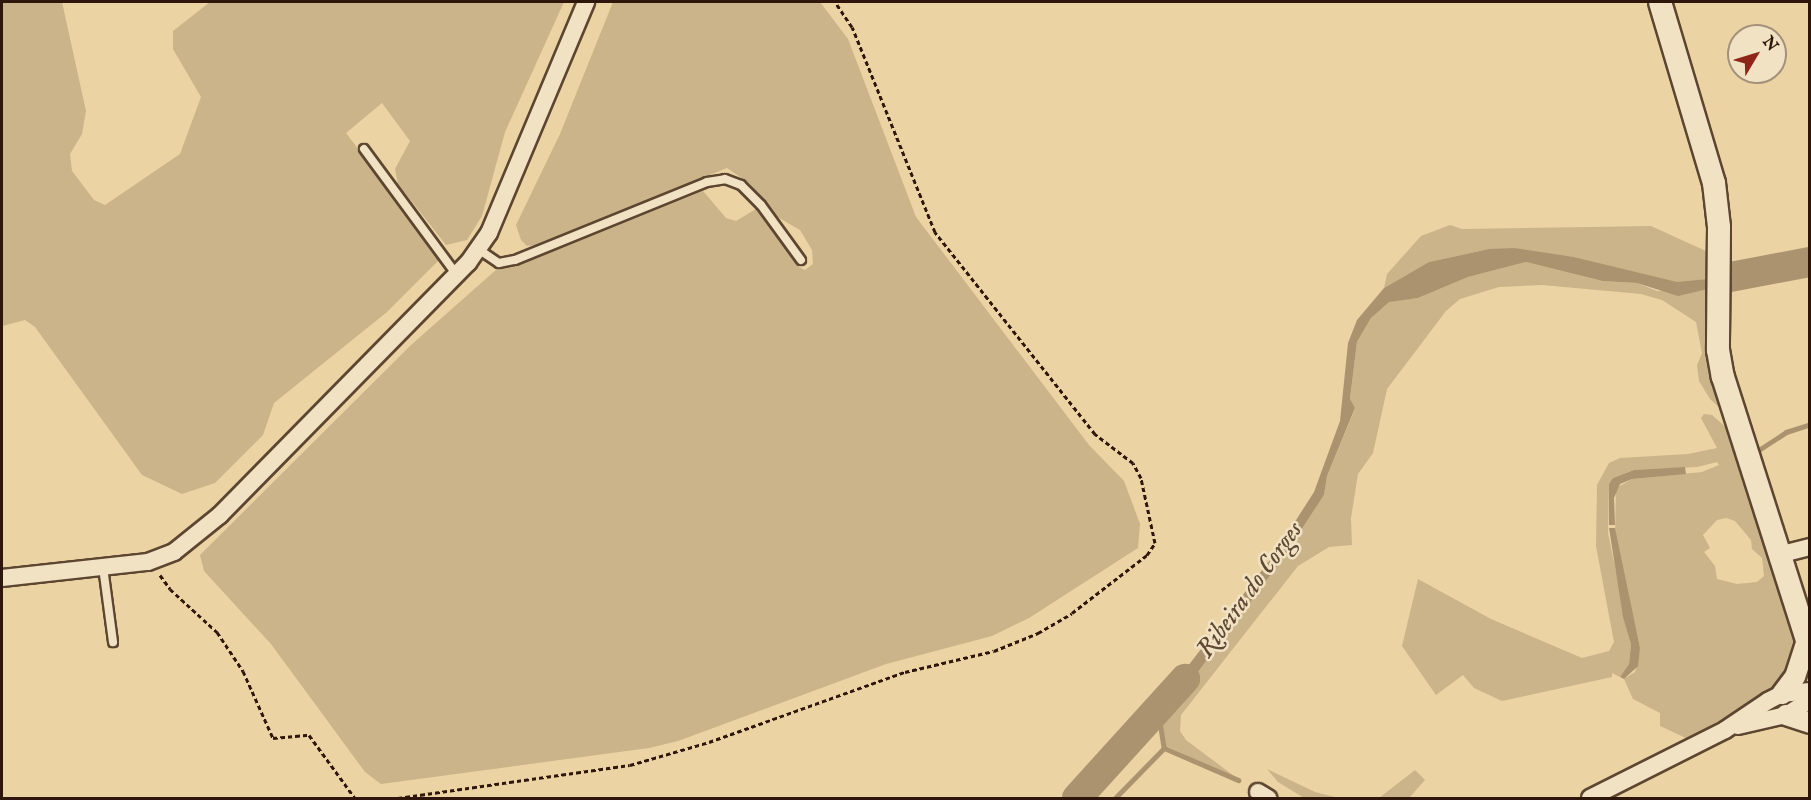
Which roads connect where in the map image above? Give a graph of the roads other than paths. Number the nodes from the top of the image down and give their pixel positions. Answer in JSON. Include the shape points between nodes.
{"nodes":[{"id":1,"x":586,"y":2,"type":"edge"},
{"id":2,"x":1660,"y":2,"type":"edge"},
{"id":3,"x":364,"y":148,"type":"dead end"},
{"id":4,"x":478,"y":249,"type":"junction"},
{"id":5,"x":801,"y":261,"type":"dead end"},
{"id":6,"x":457,"y":274,"type":"junction"},
{"id":7,"x":1809,"y":547,"type":"edge"},
{"id":8,"x":1778,"y":555,"type":"junction"},
{"id":9,"x":103,"y":567,"type":"junction"},
{"id":10,"x":2,"y":578,"type":"edge"},
{"id":11,"x":113,"y":642,"type":"dead end"},
{"id":12,"x":1808,"y":645,"type":"edge"},
{"id":13,"x":1809,"y":691,"type":"edge"},
{"id":14,"x":1782,"y":694,"type":"junction"},
{"id":15,"x":1809,"y":700,"type":"edge"},
{"id":16,"x":1786,"y":715,"type":"junction"},
{"id":17,"x":1809,"y":723,"type":"edge"},
{"id":18,"x":1725,"y":730,"type":"junction"},
{"id":19,"x":1590,"y":798,"type":"edge"}],
"edges":[{"from":1,"to":4,"type":"street","via":[[489,233]]},
{"from":2,"to":8,"type":"main road","via":[[1714,183],[1719,227],[1718,350],[1723,377]]},
{"from":3,"to":6,"type":"lane"},
{"from":4,"to":5,"type":"lane","via":[[499,263],[515,260],[707,182],[725,179],[741,185],[761,205]]},
{"from":4,"to":6,"type":"street"},
{"from":6,"to":9,"type":"street","via":[[220,515],[174,552],[151,561]]},
{"from":7,"to":8,"type":"street"},
{"from":8,"to":12,"type":"main road"},
{"from":9,"to":10,"type":"street"},
{"from":9,"to":11,"type":"lane"},
{"from":12,"to":14,"type":"street","via":[[1795,677]]},
{"from":13,"to":14,"type":"street"},
{"from":14,"to":18,"type":"street"},
{"from":15,"to":16,"type":"street"},
{"from":16,"to":17,"type":"street"},
{"from":16,"to":18,"type":"street"},
{"from":18,"to":19,"type":"street"}]}
